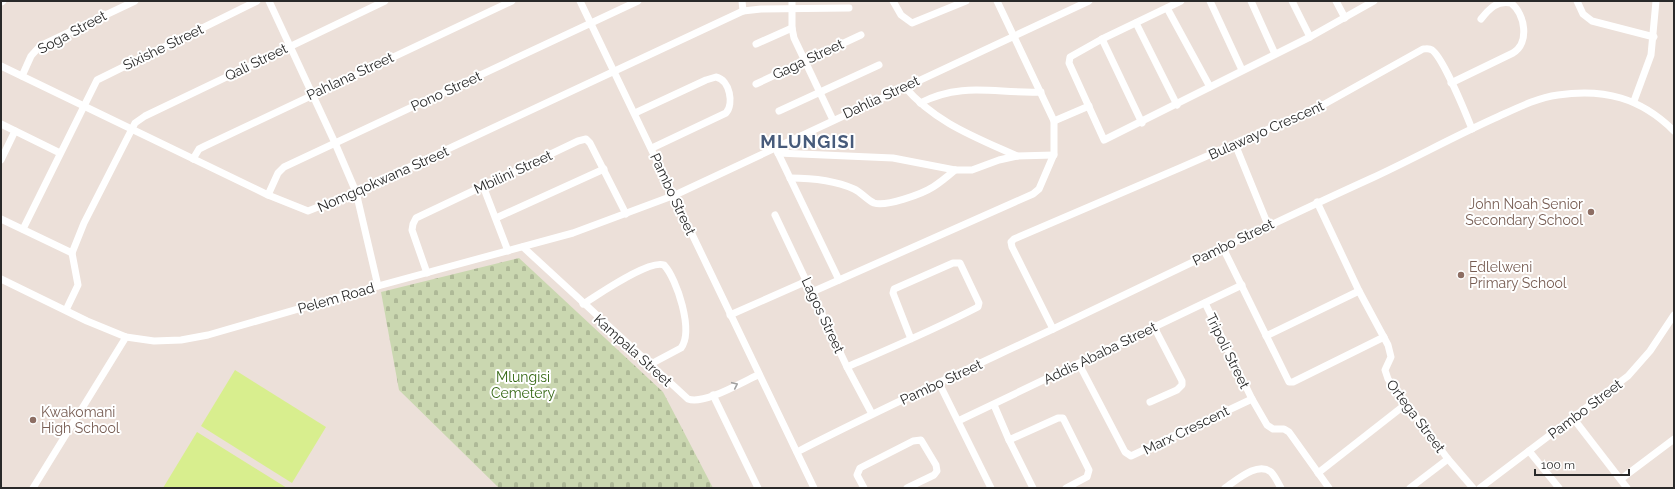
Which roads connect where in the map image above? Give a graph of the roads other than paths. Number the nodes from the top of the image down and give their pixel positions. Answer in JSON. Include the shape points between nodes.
{"nodes":[{"id":1,"x":134,"y":1,"type":"edge"},
{"id":2,"x":257,"y":1,"type":"edge"},
{"id":3,"x":269,"y":1,"type":"edge"},
{"id":4,"x":385,"y":1,"type":"edge"},
{"id":5,"x":512,"y":1,"type":"edge"},
{"id":6,"x":580,"y":1,"type":"edge"},
{"id":7,"x":638,"y":1,"type":"edge"},
{"id":8,"x":742,"y":1,"type":"edge"},
{"id":9,"x":893,"y":1,"type":"edge"},
{"id":10,"x":966,"y":1,"type":"edge"},
{"id":11,"x":997,"y":1,"type":"edge"},
{"id":12,"x":1089,"y":1,"type":"edge"},
{"id":13,"x":1181,"y":1,"type":"edge"},
{"id":14,"x":1210,"y":1,"type":"edge"},
{"id":15,"x":1251,"y":1,"type":"edge"},
{"id":16,"x":1292,"y":1,"type":"edge"},
{"id":17,"x":1336,"y":1,"type":"edge"},
{"id":18,"x":1374,"y":1,"type":"edge"},
{"id":19,"x":1577,"y":1,"type":"edge"},
{"id":20,"x":1656,"y":1,"type":"edge"},
{"id":21,"x":792,"y":4,"type":"edge"},
{"id":22,"x":848,"y":8,"type":"dead end"},
{"id":23,"x":1167,"y":8,"type":"junction"},
{"id":24,"x":743,"y":11,"type":"junction"},
{"id":25,"x":1345,"y":18,"type":"junction"},
{"id":26,"x":1481,"y":19,"type":"dead end"},
{"id":27,"x":591,"y":23,"type":"junction"},
{"id":28,"x":1136,"y":23,"type":"junction"},
{"id":29,"x":792,"y":28,"type":"junction"},
{"id":30,"x":861,"y":35,"type":"dead end"},
{"id":31,"x":1014,"y":35,"type":"junction"},
{"id":32,"x":1310,"y":37,"type":"junction"},
{"id":33,"x":1654,"y":37,"type":"junction"},
{"id":34,"x":1102,"y":39,"type":"junction"},
{"id":35,"x":756,"y":44,"type":"dead end"},
{"id":36,"x":289,"y":46,"type":"junction"},
{"id":37,"x":1275,"y":54,"type":"junction"},
{"id":38,"x":804,"y":61,"type":"junction"},
{"id":39,"x":879,"y":65,"type":"dead end"},
{"id":40,"x":1,"y":66,"type":"edge"},
{"id":41,"x":1242,"y":70,"type":"junction"},
{"id":42,"x":615,"y":71,"type":"junction"},
{"id":43,"x":22,"y":76,"type":"junction"},
{"id":44,"x":1452,"y":83,"type":"junction"},
{"id":45,"x":756,"y":84,"type":"dead end"},
{"id":46,"x":904,"y":86,"type":"junction"},
{"id":47,"x":1210,"y":87,"type":"junction"},
{"id":48,"x":1041,"y":92,"type":"junction"},
{"id":49,"x":819,"y":93,"type":"junction"},
{"id":50,"x":313,"y":94,"type":"junction"},
{"id":51,"x":1634,"y":101,"type":"junction"},
{"id":52,"x":920,"y":103,"type":"junction"},
{"id":53,"x":1177,"y":105,"type":"junction"},
{"id":54,"x":1090,"y":106,"type":"junction"},
{"id":55,"x":83,"y":107,"type":"junction"},
{"id":56,"x":779,"y":111,"type":"dead end"},
{"id":57,"x":635,"y":113,"type":"junction"},
{"id":58,"x":833,"y":120,"type":"junction"},
{"id":59,"x":1054,"y":122,"type":"junction"},
{"id":60,"x":1142,"y":123,"type":"junction"},
{"id":61,"x":1,"y":124,"type":"edge"},
{"id":62,"x":130,"y":129,"type":"junction"},
{"id":63,"x":1472,"y":129,"type":"junction"},
{"id":64,"x":15,"y":131,"type":"junction"},
{"id":65,"x":1674,"y":131,"type":"edge"},
{"id":66,"x":335,"y":142,"type":"junction"},
{"id":67,"x":1234,"y":144,"type":"junction"},
{"id":68,"x":652,"y":148,"type":"junction"},
{"id":69,"x":776,"y":150,"type":"junction"},
{"id":70,"x":60,"y":153,"type":"junction"},
{"id":71,"x":1054,"y":155,"type":"junction"},
{"id":72,"x":1017,"y":156,"type":"junction"},
{"id":73,"x":193,"y":158,"type":"junction"},
{"id":74,"x":1,"y":160,"type":"edge"},
{"id":75,"x":604,"y":169,"type":"junction"},
{"id":76,"x":955,"y":170,"type":"junction"},
{"id":77,"x":790,"y":178,"type":"junction"},
{"id":78,"x":483,"y":186,"type":"junction"},
{"id":79,"x":356,"y":192,"type":"junction"},
{"id":80,"x":268,"y":195,"type":"junction"},
{"id":81,"x":675,"y":195,"type":"junction"},
{"id":82,"x":1316,"y":202,"type":"junction"},
{"id":83,"x":626,"y":214,"type":"junction"},
{"id":84,"x":775,"y":215,"type":"dead end"},
{"id":85,"x":496,"y":218,"type":"junction"},
{"id":86,"x":1,"y":219,"type":"edge"},
{"id":87,"x":1268,"y":225,"type":"junction"},
{"id":88,"x":23,"y":229,"type":"junction"},
{"id":89,"x":523,"y":247,"type":"junction"},
{"id":90,"x":1223,"y":248,"type":"junction"},
{"id":91,"x":508,"y":251,"type":"junction"},
{"id":92,"x":72,"y":253,"type":"junction"},
{"id":93,"x":427,"y":273,"type":"junction"},
{"id":94,"x":1,"y":279,"type":"edge"},
{"id":95,"x":839,"y":280,"type":"junction"},
{"id":96,"x":807,"y":281,"type":"junction"},
{"id":97,"x":1242,"y":285,"type":"junction"},
{"id":98,"x":378,"y":286,"type":"junction"},
{"id":99,"x":1359,"y":291,"type":"junction"},
{"id":100,"x":812,"y":292,"type":"junction"},
{"id":101,"x":1205,"y":303,"type":"junction"},
{"id":102,"x":583,"y":304,"type":"junction"},
{"id":103,"x":66,"y":310,"type":"junction"},
{"id":104,"x":1674,"y":315,"type":"edge"},
{"id":105,"x":730,"y":316,"type":"junction"},
{"id":106,"x":1154,"y":327,"type":"junction"},
{"id":107,"x":1053,"y":329,"type":"junction"},
{"id":108,"x":1266,"y":336,"type":"junction"},
{"id":109,"x":126,"y":337,"type":"junction"},
{"id":110,"x":1384,"y":337,"type":"junction"},
{"id":111,"x":911,"y":339,"type":"junction"},
{"id":112,"x":1079,"y":364,"type":"junction"},
{"id":113,"x":649,"y":365,"type":"junction"},
{"id":114,"x":847,"y":367,"type":"junction"},
{"id":115,"x":758,"y":375,"type":"junction"},
{"id":116,"x":939,"y":383,"type":"junction"},
{"id":117,"x":713,"y":395,"type":"junction"},
{"id":118,"x":1252,"y":399,"type":"junction"},
{"id":119,"x":1150,"y":402,"type":"dead end"},
{"id":120,"x":994,"y":404,"type":"junction"},
{"id":121,"x":1406,"y":404,"type":"junction"},
{"id":122,"x":872,"y":414,"type":"junction"},
{"id":123,"x":1573,"y":418,"type":"junction"},
{"id":124,"x":958,"y":421,"type":"junction"},
{"id":125,"x":1674,"y":439,"type":"edge"},
{"id":126,"x":1009,"y":440,"type":"junction"},
{"id":127,"x":1529,"y":451,"type":"junction"},
{"id":128,"x":797,"y":452,"type":"junction"},
{"id":129,"x":1448,"y":459,"type":"junction"},
{"id":130,"x":1318,"y":473,"type":"junction"},
{"id":131,"x":1621,"y":479,"type":"junction"},
{"id":132,"x":33,"y":488,"type":"edge"},
{"id":133,"x":758,"y":488,"type":"edge"},
{"id":134,"x":814,"y":488,"type":"edge"},
{"id":135,"x":864,"y":488,"type":"edge"},
{"id":136,"x":907,"y":488,"type":"edge"},
{"id":137,"x":991,"y":488,"type":"edge"},
{"id":138,"x":1034,"y":488,"type":"edge"},
{"id":139,"x":1066,"y":488,"type":"edge"},
{"id":140,"x":1225,"y":488,"type":"edge"},
{"id":141,"x":1281,"y":488,"type":"edge"},
{"id":142,"x":1329,"y":488,"type":"edge"},
{"id":143,"x":1410,"y":488,"type":"edge"},
{"id":144,"x":1473,"y":488,"type":"edge"},
{"id":145,"x":1480,"y":488,"type":"edge"},
{"id":146,"x":1559,"y":488,"type":"edge"},
{"id":147,"x":1628,"y":488,"type":"edge"}],
"edges":[{"from":1,"to":43,"type":"street","name":"Soga Street","via":[[40,46],[31,56]]},
{"from":2,"to":55,"type":"street","name":"Sixishe Street","via":[[99,79]]},
{"from":3,"to":36,"type":"street"},
{"from":4,"to":36,"type":"street","name":"Qali Street"},
{"from":5,"to":50,"type":"street","name":"Pahlana Street"},
{"from":6,"to":27,"type":"street","name":"Pambo Street"},
{"from":7,"to":27,"type":"street","name":"Pono Street"},
{"from":8,"to":24,"type":"street"},
{"from":9,"to":10,"type":"street","via":[[901,15],[912,23]]},
{"from":11,"to":31,"type":"street"},
{"from":12,"to":31,"type":"street","name":"Dahlia Street"},
{"from":13,"to":23,"type":"street"},
{"from":14,"to":41,"type":"street"},
{"from":15,"to":37,"type":"street"},
{"from":16,"to":32,"type":"street"},
{"from":17,"to":25,"type":"street"},
{"from":18,"to":25,"type":"street"},
{"from":19,"to":33,"type":"street","via":[[1583,14],[1592,21]]},
{"from":20,"to":33,"type":"street"},
{"from":21,"to":22,"type":"street","name":"Nomgqokwana Street"},
{"from":21,"to":24,"type":"street","name":"Nomgqokwana Street"},
{"from":21,"to":29,"type":"street"},
{"from":23,"to":28,"type":"street"},
{"from":23,"to":47,"type":"street"},
{"from":24,"to":42,"type":"street","name":"Nomgqokwana Street"},
{"from":25,"to":32,"type":"street"},
{"from":26,"to":44,"type":"street","via":[[1490,8],[1502,2],[1511,3],[1521,20],[1524,32],[1521,47]]},
{"from":27,"to":42,"type":"street","name":"Pambo Street"},
{"from":27,"to":66,"type":"street","name":"Pono Street"},
{"from":28,"to":34,"type":"street"},
{"from":28,"to":53,"type":"street"},
{"from":29,"to":35,"type":"street"},
{"from":29,"to":38,"type":"street"},
{"from":30,"to":38,"type":"street","name":"Gaga Street"},
{"from":31,"to":46,"type":"street","name":"Dahlia Street"},
{"from":31,"to":48,"type":"street"},
{"from":32,"to":37,"type":"street"},
{"from":33,"to":51,"type":"street","via":[[1651,55]]},
{"from":34,"to":54,"type":"street","via":[[1073,55],[1069,63]]},
{"from":34,"to":60,"type":"street"},
{"from":36,"to":50,"type":"street"},
{"from":36,"to":62,"type":"street","name":"Qali Street","via":[[144,116]]},
{"from":37,"to":41,"type":"street"},
{"from":38,"to":45,"type":"street","name":"Gaga Street"},
{"from":38,"to":49,"type":"street"},
{"from":39,"to":49,"type":"street"},
{"from":40,"to":43,"type":"street","name":"Nomgqokwana Street"},
{"from":41,"to":47,"type":"street"},
{"from":42,"to":57,"type":"street","name":"Pambo Street"},
{"from":42,"to":79,"type":"street","name":"Nomgqokwana Street"},
{"from":43,"to":55,"type":"street","name":"Nomgqokwana Street"},
{"from":44,"to":63,"type":"street","name":"Bulawayo Crescent"},
{"from":44,"to":67,"type":"street","name":"Bulawayo Crescent","via":[[1435,53],[1430,49],[1423,49],[1320,106]]},
{"from":46,"to":52,"type":"street"},
{"from":46,"to":58,"type":"street","name":"Dahlia Street"},
{"from":47,"to":53,"type":"street"},
{"from":48,"to":52,"type":"street","via":[[966,89],[937,95]]},
{"from":48,"to":59,"type":"street"},
{"from":49,"to":56,"type":"street"},
{"from":49,"to":58,"type":"street"},
{"from":50,"to":66,"type":"street"},
{"from":50,"to":73,"type":"street","name":"Pahlana Street","via":[[199,149]]},
{"from":51,"to":63,"type":"street","name":"Pambo Street","via":[[1603,94],[1558,95],[1520,107]]},
{"from":51,"to":65,"type":"street","name":"Pambo Street","via":[[1659,116]]},
{"from":52,"to":72,"type":"street","via":[[943,121]]},
{"from":53,"to":60,"type":"street"},
{"from":54,"to":59,"type":"street"},
{"from":54,"to":60,"type":"street","via":[[1104,140]]},
{"from":55,"to":62,"type":"street","name":"Nomgqokwana Street"},
{"from":55,"to":70,"type":"street","name":"Sixishe Street"},
{"from":57,"to":68,"type":"street","name":"Pambo Street"},
{"from":57,"to":68,"type":"street","via":[[706,80],[716,77],[724,81],[731,100],[730,109],[726,113]]},
{"from":58,"to":69,"type":"street","name":"Dahlia Street"},
{"from":59,"to":71,"type":"street"},
{"from":61,"to":64,"type":"street"},
{"from":62,"to":73,"type":"street","name":"Nomgqokwana Street"},
{"from":62,"to":92,"type":"street"},
{"from":63,"to":82,"type":"street","name":"Pambo Street"},
{"from":64,"to":70,"type":"street"},
{"from":64,"to":74,"type":"street"},
{"from":66,"to":79,"type":"street"},
{"from":66,"to":80,"type":"street","name":"Pono Street","via":[[282,169]]},
{"from":67,"to":87,"type":"street"},
{"from":67,"to":107,"type":"street","name":"Bulawayo Crescent","via":[[1011,242]]},
{"from":68,"to":81,"type":"street","name":"Pambo Street"},
{"from":69,"to":76,"type":"street","via":[[893,158]]},
{"from":69,"to":77,"type":"street"},
{"from":69,"to":81,"type":"street","name":"Dahlia Street"},
{"from":70,"to":88,"type":"street","name":"Sixishe Street"},
{"from":71,"to":72,"type":"street"},
{"from":71,"to":95,"type":"street","via":[[1037,192]]},
{"from":72,"to":76,"type":"street","via":[[976,169]]},
{"from":73,"to":80,"type":"street","name":"Nomgqokwana Street"},
{"from":75,"to":78,"type":"street","name":"Mbilini Street","via":[[588,140],[582,140]]},
{"from":75,"to":83,"type":"street","name":"Mbilini Street"},
{"from":75,"to":85,"type":"street"},
{"from":76,"to":77,"type":"street","via":[[929,189],[881,204],[842,184],[808,178]]},
{"from":77,"to":95,"type":"street"},
{"from":78,"to":85,"type":"street"},
{"from":78,"to":93,"type":"street","name":"Mbilini Street","via":[[414,220],[412,230]]},
{"from":79,"to":80,"type":"street","name":"Nomgqokwana Street","via":[[308,211]]},
{"from":79,"to":98,"type":"street"},
{"from":81,"to":83,"type":"street","name":"Pelem Road"},
{"from":81,"to":105,"type":"street","name":"Pambo Street"},
{"from":82,"to":87,"type":"street","name":"Pambo Street"},
{"from":82,"to":99,"type":"street"},
{"from":83,"to":89,"type":"street","name":"Pelem Road"},
{"from":84,"to":96,"type":"street","name":"Lagos Street"},
{"from":85,"to":91,"type":"street"},
{"from":86,"to":88,"type":"street"},
{"from":87,"to":90,"type":"street","name":"Pambo Street"},
{"from":88,"to":92,"type":"street"},
{"from":89,"to":91,"type":"street","name":"Pelem Road"},
{"from":89,"to":102,"type":"street","name":"Kampala Street"},
{"from":90,"to":97,"type":"street"},
{"from":90,"to":107,"type":"street","name":"Pambo Street"},
{"from":91,"to":93,"type":"street","name":"Pelem Road"},
{"from":92,"to":103,"type":"street","via":[[78,285]]},
{"from":93,"to":98,"type":"street","name":"Pelem Road"},
{"from":94,"to":103,"type":"street","name":"Pelem Road"},
{"from":95,"to":100,"type":"street"},
{"from":96,"to":100,"type":"street","name":"Lagos Street"},
{"from":96,"to":105,"type":"street"},
{"from":97,"to":101,"type":"street","name":"Addis Ababa Street"},
{"from":97,"to":108,"type":"street"},
{"from":98,"to":109,"type":"street","name":"Pelem Road","via":[[193,338],[154,341]]},
{"from":99,"to":108,"type":"street"},
{"from":99,"to":110,"type":"street"},
{"from":100,"to":114,"type":"street","name":"Lagos Street"},
{"from":101,"to":106,"type":"street","name":"Addis Ababa Street"},
{"from":101,"to":118,"type":"street","name":"Tripoli Street"},
{"from":102,"to":113,"type":"street","name":"Kampala Street"},
{"from":102,"to":113,"type":"street","via":[[629,276],[653,265],[664,265],[674,282],[687,333],[680,349]]},
{"from":103,"to":109,"type":"street","name":"Pelem Road"},
{"from":104,"to":123,"type":"street","name":"Pambo Street","via":[[1628,376]]},
{"from":105,"to":115,"type":"street","name":"Pambo Street"},
{"from":106,"to":112,"type":"street","name":"Addis Ababa Street"},
{"from":106,"to":119,"type":"street","via":[[1182,385],[1177,390]]},
{"from":107,"to":116,"type":"street","name":"Pambo Street"},
{"from":108,"to":110,"type":"street","via":[[1288,381],[1291,382]]},
{"from":109,"to":132,"type":"street"},
{"from":110,"to":121,"type":"street","name":"Ortega Street","via":[[1391,352],[1385,373]]},
{"from":111,"to":111,"type":"street","via":[[978,307],[979,303],[960,263],[953,263],[894,289],[893,293]]},
{"from":111,"to":114,"type":"street"},
{"from":112,"to":118,"type":"street","name":"Marx Crescent","via":[[1125,452],[1131,456]]},
{"from":112,"to":120,"type":"street","name":"Addis Ababa Street"},
{"from":113,"to":117,"type":"street","name":"Kampala Street","via":[[688,399],[697,400]]},
{"from":114,"to":122,"type":"street","name":"Lagos Street"},
{"from":117,"to":115,"type":"street","name":"Kampala Street","one_way":true},
{"from":115,"to":128,"type":"street","name":"Pambo Street"},
{"from":116,"to":122,"type":"street","name":"Pambo Street"},
{"from":116,"to":124,"type":"street"},
{"from":117,"to":133,"type":"street"},
{"from":118,"to":130,"type":"street","name":"Tripoli Street","via":[[1268,426],[1288,432]]},
{"from":120,"to":124,"type":"street","name":"Addis Ababa Street"},
{"from":120,"to":126,"type":"street"},
{"from":121,"to":129,"type":"street","name":"Ortega Street"},
{"from":121,"to":130,"type":"street"},
{"from":122,"to":128,"type":"street","name":"Pambo Street"},
{"from":123,"to":127,"type":"street","name":"Pambo Street"},
{"from":123,"to":131,"type":"street"},
{"from":124,"to":137,"type":"street"},
{"from":125,"to":131,"type":"street"},
{"from":126,"to":138,"type":"street"},
{"from":126,"to":139,"type":"street","via":[[1063,418],[1089,470],[1087,477]]},
{"from":127,"to":145,"type":"street","name":"Pambo Street"},
{"from":127,"to":146,"type":"street"},
{"from":128,"to":134,"type":"street","name":"Pambo Street"},
{"from":129,"to":143,"type":"street"},
{"from":129,"to":144,"type":"street","name":"Ortega Street"},
{"from":130,"to":142,"type":"street","name":"Tripoli Street"},
{"from":131,"to":147,"type":"street"},
{"from":135,"to":136,"type":"street","via":[[857,475],[860,468],[913,441],[921,440],[937,471]]},
{"from":140,"to":141,"type":"street","via":[[1260,469],[1271,473]]}]}
